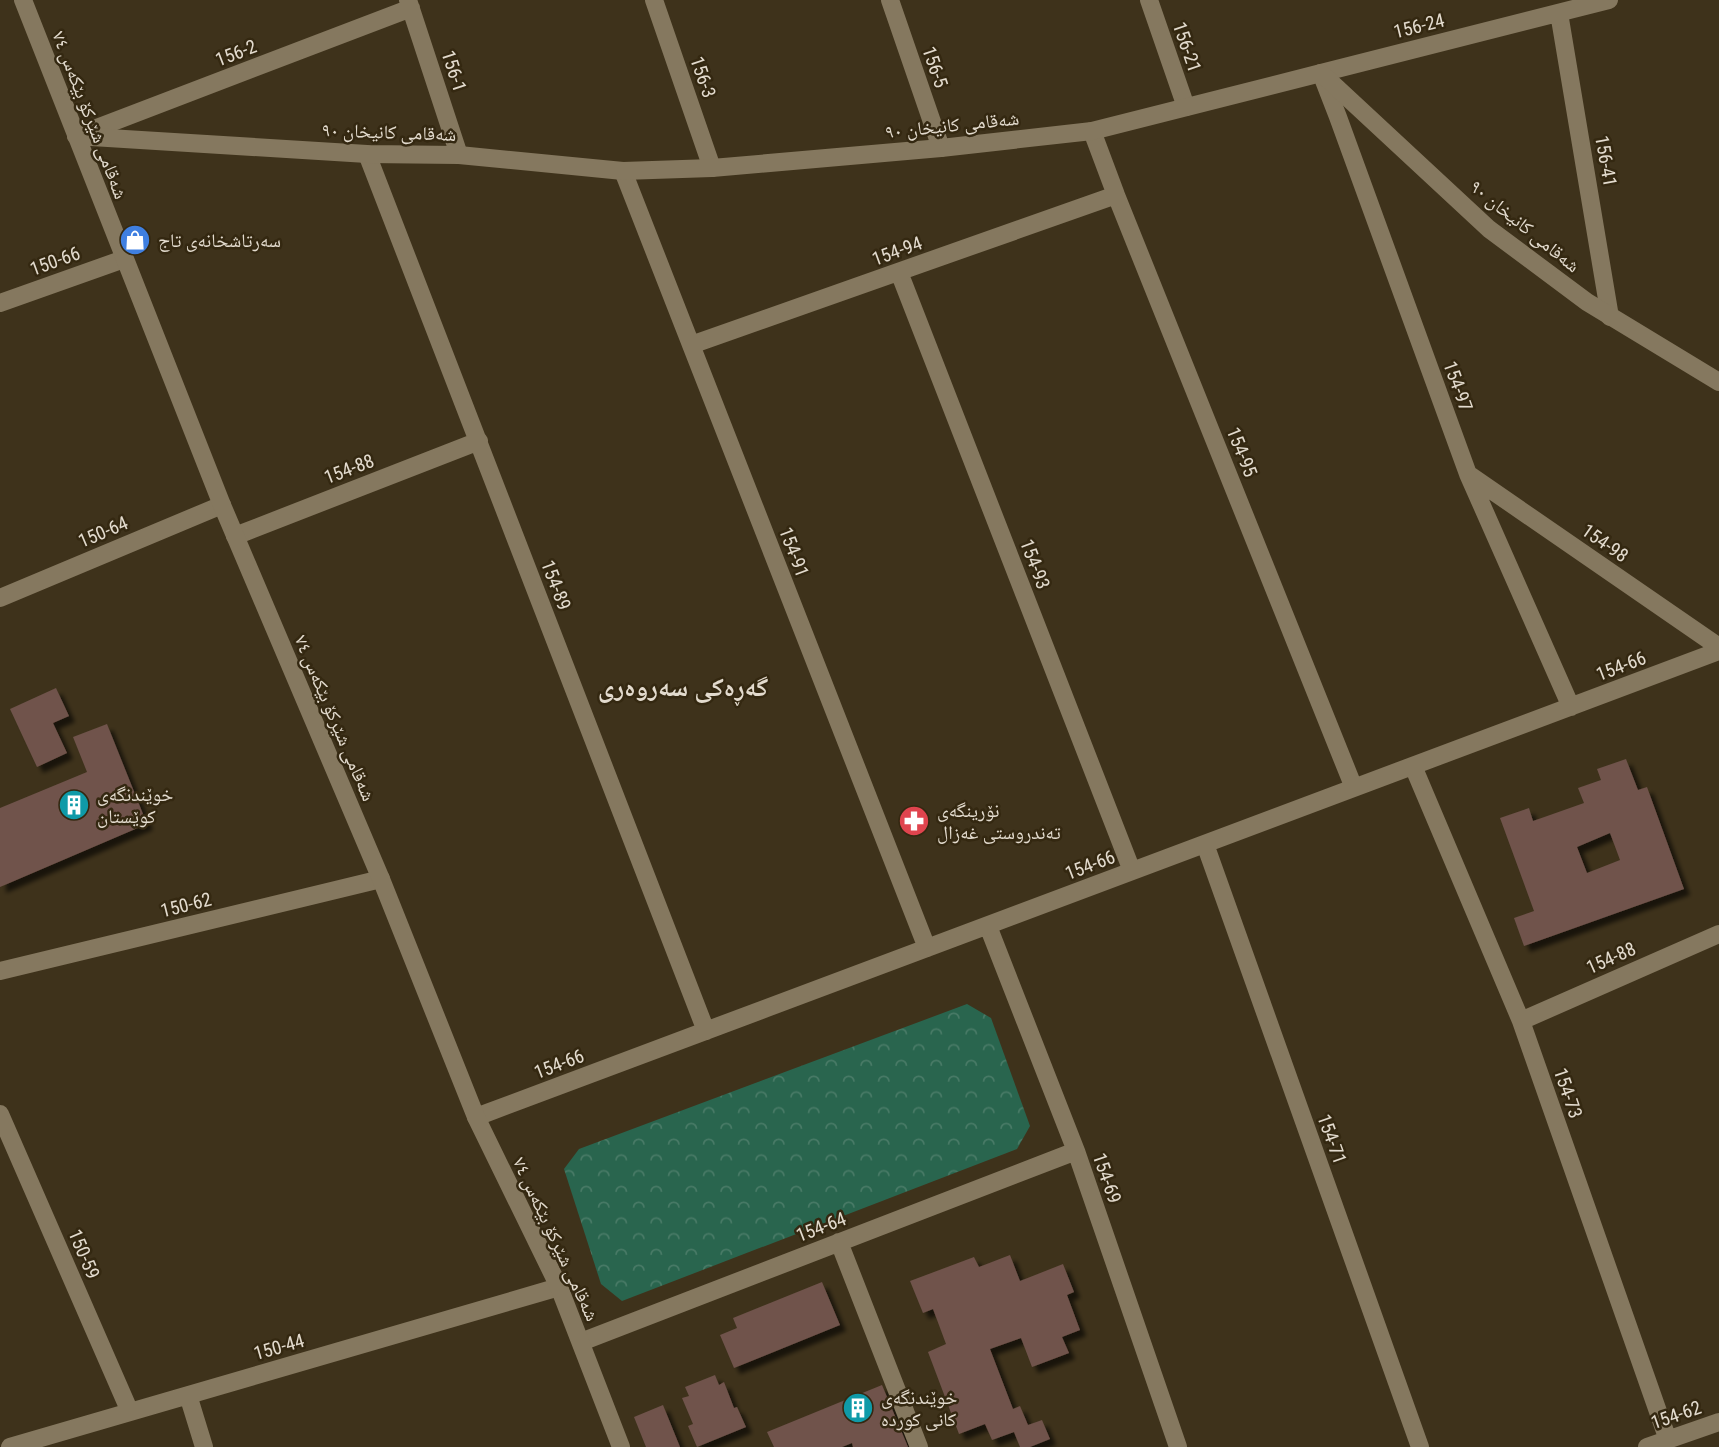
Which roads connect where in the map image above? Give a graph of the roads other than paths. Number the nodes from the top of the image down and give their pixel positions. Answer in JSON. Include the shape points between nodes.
{"nodes":[{"id":1,"x":23,"y":0,"type":"edge"},
{"id":2,"x":654,"y":0,"type":"edge"},
{"id":3,"x":890,"y":0,"type":"edge"},
{"id":4,"x":1149,"y":0,"type":"edge"},
{"id":5,"x":1609,"y":0,"type":"edge"},
{"id":6,"x":409,"y":4,"type":"edge"},
{"id":7,"x":1559,"y":13,"type":"junction"},
{"id":8,"x":1321,"y":73,"type":"junction"},
{"id":9,"x":1186,"y":107,"type":"junction"},
{"id":10,"x":1092,"y":131,"type":"junction"},
{"id":11,"x":76,"y":136,"type":"junction"},
{"id":12,"x":941,"y":148,"type":"junction"},
{"id":13,"x":368,"y":154,"type":"junction"},
{"id":14,"x":459,"y":155,"type":"junction"},
{"id":15,"x":712,"y":168,"type":"junction"},
{"id":16,"x":623,"y":171,"type":"junction"},
{"id":17,"x":1116,"y":195,"type":"junction"},
{"id":18,"x":124,"y":259,"type":"junction"},
{"id":19,"x":899,"y":272,"type":"junction"},
{"id":20,"x":0,"y":303,"type":"edge"},
{"id":21,"x":1611,"y":317,"type":"junction"},
{"id":22,"x":691,"y":345,"type":"junction"},
{"id":23,"x":1719,"y":382,"type":"edge"},
{"id":24,"x":478,"y":441,"type":"junction"},
{"id":25,"x":1468,"y":474,"type":"junction"},
{"id":26,"x":222,"y":505,"type":"junction"},
{"id":27,"x":235,"y":536,"type":"junction"},
{"id":28,"x":0,"y":598,"type":"edge"},
{"id":29,"x":1719,"y":649,"type":"edge"},
{"id":30,"x":1571,"y":707,"type":"junction"},
{"id":31,"x":1413,"y":766,"type":"junction"},
{"id":32,"x":1354,"y":788,"type":"junction"},
{"id":33,"x":1205,"y":844,"type":"junction"},
{"id":34,"x":1132,"y":871,"type":"junction"},
{"id":35,"x":381,"y":879,"type":"junction"},
{"id":36,"x":988,"y":926,"type":"junction"},
{"id":37,"x":1719,"y":934,"type":"edge"},
{"id":38,"x":927,"y":948,"type":"junction"},
{"id":39,"x":0,"y":971,"type":"edge"},
{"id":40,"x":1521,"y":1021,"type":"junction"},
{"id":41,"x":706,"y":1031,"type":"junction"},
{"id":42,"x":0,"y":1114,"type":"edge"},
{"id":43,"x":476,"y":1118,"type":"junction"},
{"id":44,"x":1076,"y":1151,"type":"junction"},
{"id":45,"x":839,"y":1242,"type":"junction"},
{"id":46,"x":559,"y":1287,"type":"junction"},
{"id":47,"x":581,"y":1342,"type":"junction"},
{"id":48,"x":188,"y":1395,"type":"junction"},
{"id":49,"x":130,"y":1412,"type":"junction"},
{"id":50,"x":1719,"y":1422,"type":"edge"},
{"id":51,"x":1668,"y":1440,"type":"junction"},
{"id":52,"x":10,"y":1447,"type":"edge"},
{"id":53,"x":204,"y":1447,"type":"edge"},
{"id":54,"x":621,"y":1447,"type":"edge"},
{"id":55,"x":919,"y":1447,"type":"edge"},
{"id":56,"x":1178,"y":1447,"type":"edge"},
{"id":57,"x":1420,"y":1447,"type":"edge"},
{"id":58,"x":1647,"y":1447,"type":"edge"}],
"edges":[{"from":1,"to":11,"type":"street","name":"شەقامی شێرکۆ بێکەس ٧٤"},
{"from":2,"to":15,"type":"street","name":"156-3"},
{"from":3,"to":12,"type":"street","name":"156-5"},
{"from":4,"to":9,"type":"street","name":"156-21"},
{"from":5,"to":7,"type":"street","name":"156-24"},
{"from":6,"to":11,"type":"street","name":"156-2"},
{"from":6,"to":14,"type":"street","name":"156-1"},
{"from":7,"to":8,"type":"street","name":"156-24"},
{"from":7,"to":21,"type":"street","name":"156-41"},
{"from":8,"to":9,"type":"street","name":"شەقامی کانیخان ٩٠"},
{"from":8,"to":21,"type":"street","name":"شەقامی کانیخان ٩٠","via":[[1489,229]]},
{"from":8,"to":25,"type":"street","name":"154-97"},
{"from":9,"to":10,"type":"street","name":"شەقامی کانیخان ٩٠"},
{"from":10,"to":12,"type":"street","name":"شەقامی کانیخان ٩٠"},
{"from":10,"to":17,"type":"street","name":"154-95"},
{"from":11,"to":13,"type":"street","name":"شەقامی کانیخان ٩٠"},
{"from":11,"to":18,"type":"street","name":"شەقامی شێرکۆ بێکەس ٧٤"},
{"from":12,"to":15,"type":"street","name":"شەقامی کانیخان ٩٠"},
{"from":13,"to":14,"type":"street","name":"شەقامی کانیخان ٩٠"},
{"from":13,"to":24,"type":"street","name":"154-89"},
{"from":14,"to":16,"type":"street","name":"شەقامی کانیخان ٩٠"},
{"from":15,"to":16,"type":"street","name":"شەقامی کانیخان ٩٠"},
{"from":16,"to":22,"type":"street","name":"154-91"},
{"from":17,"to":19,"type":"street","name":"154-94"},
{"from":17,"to":32,"type":"street","name":"154-95"},
{"from":18,"to":20,"type":"street","name":"150-66"},
{"from":18,"to":26,"type":"street","name":"شەقامی شێرکۆ بێکەس ٧٤"},
{"from":19,"to":22,"type":"street","name":"154-94"},
{"from":19,"to":34,"type":"street","name":"154-93"},
{"from":21,"to":23,"type":"street","name":"شەقامی کانیخان ٩٠"},
{"from":22,"to":38,"type":"street","name":"154-91"},
{"from":24,"to":27,"type":"street","name":"154-88"},
{"from":24,"to":41,"type":"street","name":"154-89"},
{"from":25,"to":29,"type":"street","name":"154-98"},
{"from":25,"to":30,"type":"street","name":"154-97"},
{"from":26,"to":27,"type":"street","name":"شەقامی شێرکۆ بێکەس ٧٤"},
{"from":26,"to":28,"type":"street","name":"150-64"},
{"from":27,"to":35,"type":"street","name":"شەقامی شێرکۆ بێکەس ٧٤"},
{"from":29,"to":30,"type":"street","name":"154-66"},
{"from":30,"to":31,"type":"street","name":"154-66"},
{"from":31,"to":32,"type":"street","name":"154-66"},
{"from":31,"to":40,"type":"street","name":"154-73"},
{"from":32,"to":33,"type":"street","name":"154-66"},
{"from":33,"to":34,"type":"street","name":"154-66"},
{"from":33,"to":57,"type":"street","name":"154-71"},
{"from":34,"to":36,"type":"street","name":"154-66"},
{"from":35,"to":39,"type":"street","name":"150-62"},
{"from":35,"to":43,"type":"street","name":"شەقامی شێرکۆ بێکەس ٧٤"},
{"from":36,"to":38,"type":"street","name":"154-66"},
{"from":36,"to":44,"type":"street","name":"154-69"},
{"from":37,"to":40,"type":"street","name":"154-88"},
{"from":38,"to":41,"type":"street","name":"154-66"},
{"from":40,"to":51,"type":"street","name":"154-73"},
{"from":41,"to":43,"type":"street","name":"154-66"},
{"from":42,"to":49,"type":"street","name":"150-59"},
{"from":43,"to":46,"type":"street","name":"شەقامی شێرکۆ بێکەس ٧٤"},
{"from":44,"to":45,"type":"street","name":"154-64"},
{"from":44,"to":56,"type":"street","name":"154-69"},
{"from":45,"to":47,"type":"street","name":"154-64"},
{"from":45,"to":55,"type":"street"},
{"from":46,"to":47,"type":"street","name":"شەقامی شێرکۆ بێکەس ٧٤"},
{"from":46,"to":48,"type":"street","name":"150-44"},
{"from":47,"to":54,"type":"street","name":"شەقامی شێرکۆ بێکەس ٧٤"},
{"from":48,"to":49,"type":"street","name":"150-44"},
{"from":48,"to":53,"type":"street"},
{"from":49,"to":52,"type":"street","name":"150-44"},
{"from":50,"to":51,"type":"street","name":"154-62"},
{"from":51,"to":58,"type":"street","name":"154-62"}]}
